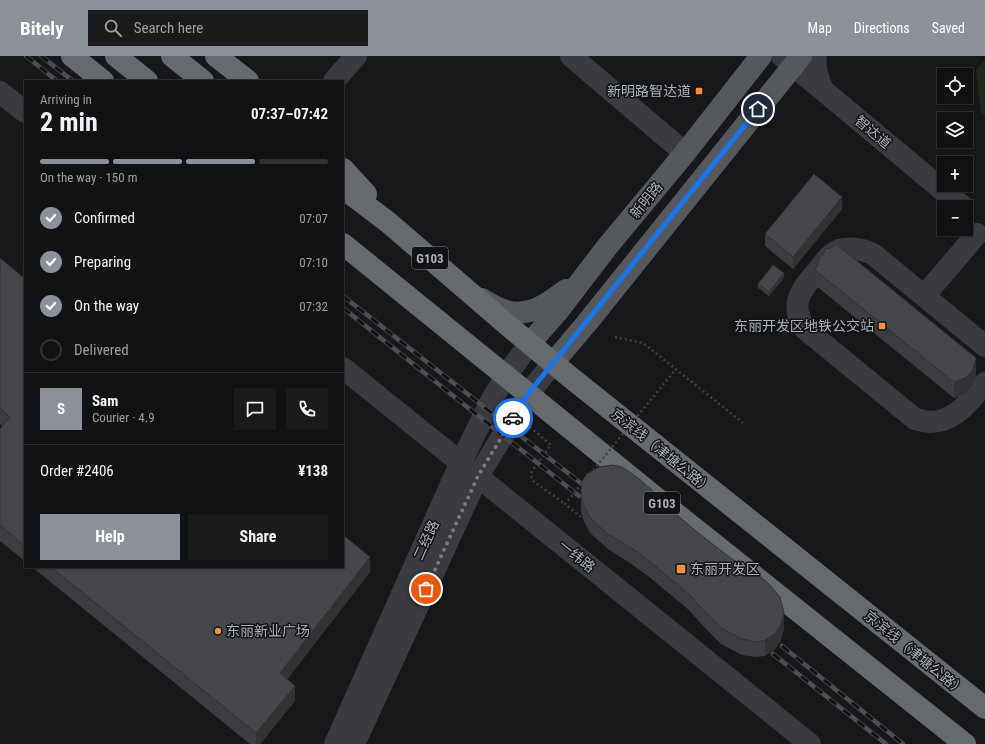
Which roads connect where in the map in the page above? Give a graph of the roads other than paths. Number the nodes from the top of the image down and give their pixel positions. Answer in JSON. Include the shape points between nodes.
{"nodes":[{"id":1,"x":72,"y":56,"type":"edge"},
{"id":2,"x":116,"y":56,"type":"edge"},
{"id":3,"x":172,"y":56,"type":"edge"},
{"id":4,"x":216,"y":56,"type":"edge"},
{"id":5,"x":356,"y":56,"type":"edge"},
{"id":6,"x":571,"y":56,"type":"edge"},
{"id":7,"x":762,"y":56,"type":"edge"},
{"id":8,"x":766,"y":56,"type":"edge"},
{"id":9,"x":816,"y":56,"type":"edge"},
{"id":10,"x":791,"y":63,"type":"edge"},
{"id":11,"x":102,"y":80,"type":"edge"},
{"id":12,"x":146,"y":80,"type":"edge"},
{"id":13,"x":202,"y":80,"type":"edge"},
{"id":14,"x":247,"y":80,"type":"edge"},
{"id":15,"x":335,"y":80,"type":"edge"},
{"id":16,"x":823,"y":90,"type":"junction"},
{"id":17,"x":0,"y":92,"type":"edge"},
{"id":18,"x":24,"y":111,"type":"edge"},
{"id":19,"x":685,"y":152,"type":"junction"},
{"id":20,"x":344,"y":170,"type":"edge"},
{"id":21,"x":344,"y":189,"type":"edge"},
{"id":22,"x":937,"y":200,"type":"edge"},
{"id":23,"x":955,"y":200,"type":"edge"},
{"id":24,"x":390,"y":223,"type":"junction"},
{"id":25,"x":973,"y":223,"type":"edge"},
{"id":26,"x":978,"y":232,"type":"edge"},
{"id":27,"x":344,"y":245,"type":"edge"},
{"id":28,"x":352,"y":253,"type":"edge"},
{"id":29,"x":590,"y":270,"type":"junction"},
{"id":30,"x":470,"y":293,"type":"junction"},
{"id":31,"x":924,"y":296,"type":"junction"},
{"id":32,"x":530,"y":343,"type":"junction"},
{"id":33,"x":985,"y":346,"type":"edge"},
{"id":34,"x":553,"y":363,"type":"junction"},
{"id":35,"x":344,"y":369,"type":"edge"},
{"id":36,"x":506,"y":376,"type":"junction"},
{"id":37,"x":985,"y":383,"type":"edge"},
{"id":38,"x":528,"y":394,"type":"junction"},
{"id":39,"x":460,"y":462,"type":"junction"},
{"id":40,"x":478,"y":476,"type":"junction"},
{"id":41,"x":985,"y":708,"type":"edge"},
{"id":42,"x":335,"y":744,"type":"edge"},
{"id":43,"x":354,"y":744,"type":"edge"},
{"id":44,"x":810,"y":744,"type":"edge"},
{"id":45,"x":965,"y":744,"type":"edge"}],
"edges":[{"from":1,"to":11,"type":"highway"},
{"from":2,"to":12,"type":"highway"},
{"from":3,"to":13,"type":"highway"},
{"from":4,"to":14,"type":"highway"},
{"from":5,"to":15,"type":"street"},
{"from":6,"to":19,"type":"street"},
{"from":7,"to":19,"type":"main road","name":"新明路"},
{"from":8,"to":10,"type":"street","name":"智达道"},
{"from":9,"to":16,"type":"street","via":[[817,74]]},
{"from":10,"to":16,"type":"street","name":"智达道"},
{"from":10,"to":22,"type":"street","name":"智达道"},
{"from":10,"to":34,"type":"main road"},
{"from":16,"to":23,"type":"street","name":"智达道"},
{"from":17,"to":18,"type":"street"},
{"from":19,"to":29,"type":"main road","name":"新明路"},
{"from":20,"to":24,"type":"highway"},
{"from":21,"to":24,"type":"highway","name":"京滨线（津塘公路）","number":"G103"},
{"from":24,"to":30,"type":"highway","name":"京滨线（津塘公路）","number":"G103"},
{"from":25,"to":26,"type":"street"},
{"from":26,"to":31,"type":"street"},
{"from":27,"to":28,"type":"highway","number":"G103"},
{"from":28,"to":36,"type":"highway","number":"G103"},
{"from":29,"to":30,"type":"main road","via":[[556,297],[527,312],[509,312]]},
{"from":29,"to":32,"type":"main road","name":"新明路"},
{"from":30,"to":32,"type":"highway","name":"京滨线（津塘公路）","number":"G103"},
{"from":31,"to":33,"type":"street"},
{"from":31,"to":37,"type":"street","via":[[873,254],[852,248],[832,254],[802,289],[797,309],[800,321],[806,329],[915,419],[929,422],[954,415]]},
{"from":32,"to":34,"type":"highway","name":"京滨线（津塘公路）","number":"G103"},
{"from":32,"to":36,"type":"street","name":"二经路"},
{"from":34,"to":38,"type":"street","name":"二经路"},
{"from":34,"to":41,"type":"highway","name":"京滨线（津塘公路）","number":"G103"},
{"from":35,"to":39,"type":"street","name":"一纬路"},
{"from":36,"to":38,"type":"highway","number":"G103"},
{"from":36,"to":39,"type":"street","name":"二经路"},
{"from":38,"to":40,"type":"street","name":"二经路"},
{"from":38,"to":45,"type":"highway","number":"G103"},
{"from":39,"to":40,"type":"street","name":"一纬路"},
{"from":39,"to":42,"type":"street","name":"二经路"},
{"from":40,"to":43,"type":"street","name":"二经路"},
{"from":40,"to":44,"type":"street","name":"一纬路"}]}
